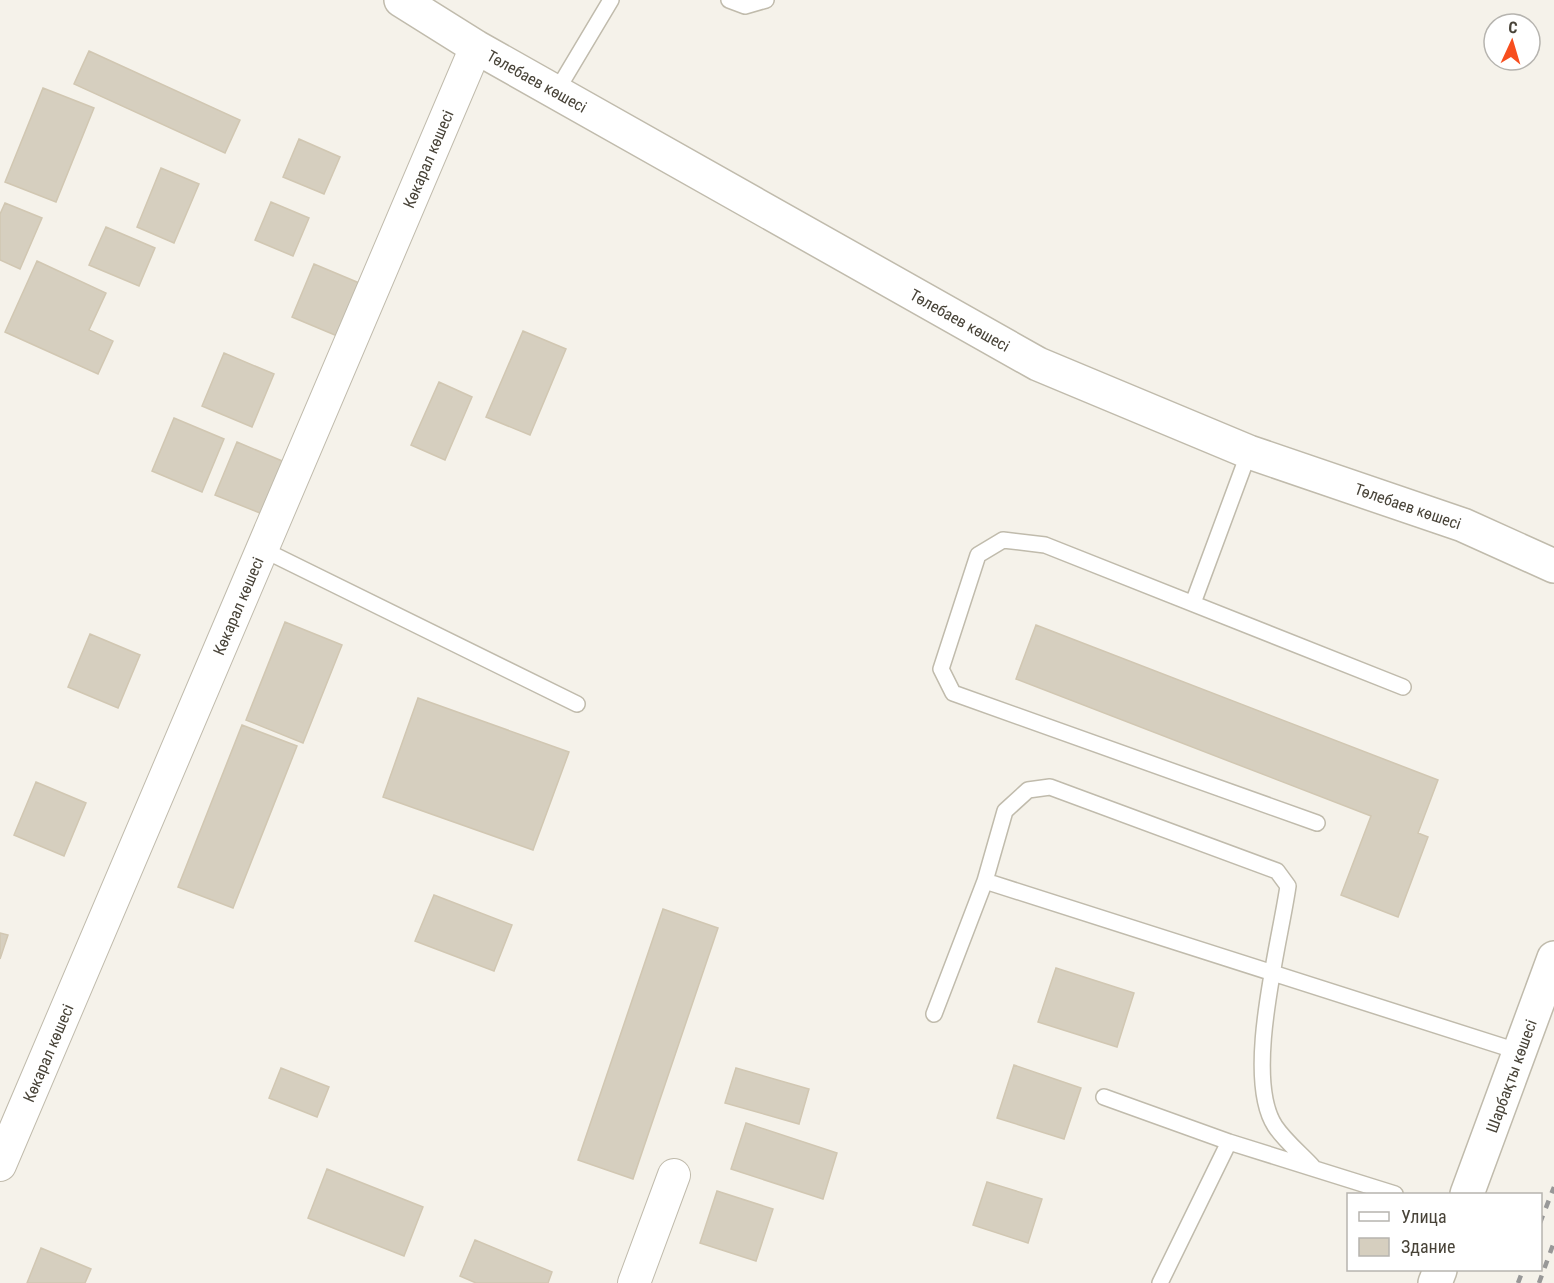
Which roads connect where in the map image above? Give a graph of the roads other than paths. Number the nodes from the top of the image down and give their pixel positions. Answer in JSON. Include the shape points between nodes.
{"nodes":[{"id":1,"x":401,"y":0,"type":"edge"},
{"id":2,"x":611,"y":0,"type":"edge"},
{"id":3,"x":729,"y":0,"type":"edge"},
{"id":4,"x":766,"y":0,"type":"edge"},
{"id":5,"x":476,"y":47,"type":"junction"},
{"id":6,"x":556,"y":92,"type":"junction"},
{"id":7,"x":1249,"y":452,"type":"junction"},
{"id":8,"x":262,"y":549,"type":"junction"},
{"id":9,"x":1553,"y":566,"type":"edge"},
{"id":10,"x":1193,"y":603,"type":"junction"},
{"id":11,"x":1403,"y":687,"type":"dead end"},
{"id":12,"x":577,"y":704,"type":"dead end"},
{"id":13,"x":1317,"y":824,"type":"dead end"},
{"id":14,"x":985,"y":881,"type":"junction"},
{"id":15,"x":1554,"y":958,"type":"edge"},
{"id":16,"x":1272,"y":973,"type":"junction"},
{"id":17,"x":934,"y":1014,"type":"dead end"},
{"id":18,"x":1520,"y":1052,"type":"junction"},
{"id":19,"x":1104,"y":1096,"type":"dead end"},
{"id":20,"x":1229,"y":1142,"type":"junction"},
{"id":21,"x":2,"y":1157,"type":"edge"},
{"id":22,"x":1313,"y":1167,"type":"junction"},
{"id":23,"x":674,"y":1175,"type":"dead end"},
{"id":24,"x":1392,"y":1193,"type":"edge"},
{"id":25,"x":1467,"y":1193,"type":"edge"},
{"id":26,"x":634,"y":1283,"type":"edge"},
{"id":27,"x":1160,"y":1283,"type":"edge"}],
"edges":[{"from":1,"to":5,"type":"street","name":"Төлебаев көшесі"},
{"from":2,"to":6,"type":"lane"},
{"from":3,"to":4,"type":"lane","via":[[745,6]]},
{"from":5,"to":6,"type":"street","name":"Төлебаев көшесі"},
{"from":5,"to":8,"type":"street","name":"Көкарал көшесі"},
{"from":6,"to":7,"type":"street","name":"Төлебаев көшесі","via":[[1038,364]]},
{"from":7,"to":9,"type":"street","name":"Төлебаев көшесі","via":[[1463,525]]},
{"from":7,"to":10,"type":"lane"},
{"from":8,"to":12,"type":"lane"},
{"from":8,"to":21,"type":"street","name":"Көкарал көшесі"},
{"from":10,"to":11,"type":"lane"},
{"from":10,"to":13,"type":"lane","via":[[1045,545],[1003,540],[978,555],[941,669],[953,693]]},
{"from":14,"to":16,"type":"lane"},
{"from":14,"to":16,"type":"lane","via":[[1005,811],[1028,790],[1050,787],[1277,871],[1288,886]]},
{"from":14,"to":17,"type":"lane"},
{"from":15,"to":18,"type":"street","name":"Шарбақты көшесі"},
{"from":16,"to":18,"type":"lane"},
{"from":16,"to":22,"type":"lane","via":[[1263,1039],[1263,1086],[1274,1125]]},
{"from":18,"to":25,"type":"street","name":"Шарбақты көшесі"},
{"from":19,"to":20,"type":"lane"},
{"from":20,"to":22,"type":"lane"},
{"from":20,"to":27,"type":"lane"},
{"from":22,"to":24,"type":"lane"},
{"from":23,"to":26,"type":"street"}]}
